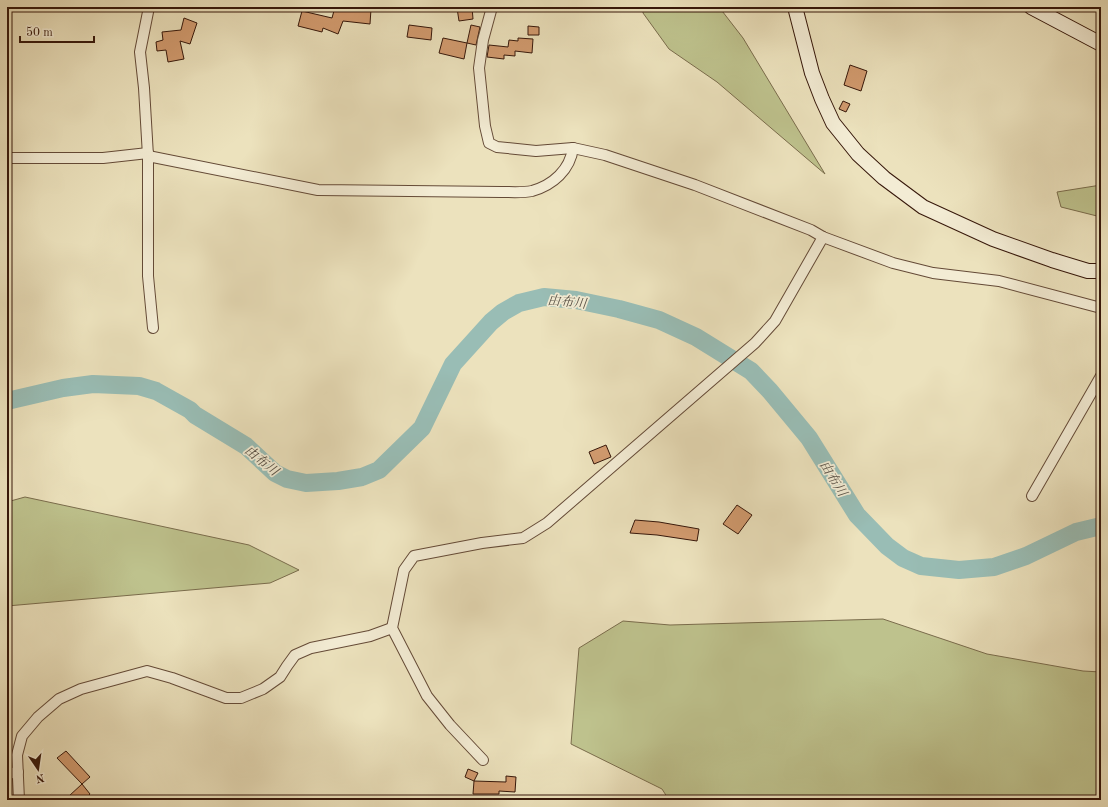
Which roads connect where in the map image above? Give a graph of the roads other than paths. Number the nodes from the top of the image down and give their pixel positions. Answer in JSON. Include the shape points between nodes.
{"nodes":[{"id":1,"x":149,"y":7,"type":"edge"},
{"id":2,"x":492,"y":7,"type":"edge"},
{"id":3,"x":794,"y":7,"type":"edge"},
{"id":4,"x":1031,"y":7,"type":"edge"},
{"id":5,"x":1101,"y":44,"type":"edge"},
{"id":6,"x":573,"y":148,"type":"junction"},
{"id":7,"x":148,"y":154,"type":"junction"},
{"id":8,"x":7,"y":158,"type":"edge"},
{"id":9,"x":823,"y":237,"type":"junction"},
{"id":10,"x":1101,"y":271,"type":"edge"},
{"id":11,"x":1101,"y":308,"type":"edge"},
{"id":12,"x":153,"y":328,"type":"dead end"},
{"id":13,"x":1101,"y":376,"type":"edge"},
{"id":14,"x":1032,"y":496,"type":"dead end"},
{"id":15,"x":392,"y":628,"type":"junction"},
{"id":16,"x":484,"y":760,"type":"dead end"},
{"id":17,"x":18,"y":772,"type":"junction"},
{"id":18,"x":7,"y":774,"type":"edge"},
{"id":19,"x":19,"y":800,"type":"edge"}],
"edges":[{"from":1,"to":7,"type":"street","via":[[140,52]]},
{"from":2,"to":6,"type":"street","via":[[479,68],[489,142],[497,147],[536,151]]},
{"from":3,"to":10,"type":"street","via":[[812,73],[833,124],[858,154],[884,178],[923,207],[992,239],[1088,271]]},
{"from":4,"to":5,"type":"street"},
{"from":6,"to":7,"type":"street","via":[[562,175],[547,186],[531,191],[501,192],[318,190]]},
{"from":6,"to":9,"type":"street","via":[[605,155],[695,186],[811,230]]},
{"from":7,"to":8,"type":"street","via":[[103,158]]},
{"from":7,"to":12,"type":"street","via":[[148,276]]},
{"from":9,"to":11,"type":"street","via":[[893,263],[920,270],[999,281]]},
{"from":9,"to":15,"type":"street","via":[[774,321],[755,343],[547,523],[523,538],[468,545],[414,556],[404,570]]},
{"from":13,"to":14,"type":"street"},
{"from":15,"to":16,"type":"street","via":[[426,696]]},
{"from":15,"to":17,"type":"street","via":[[370,636],[305,650],[295,655],[280,677],[263,689],[241,698],[226,698],[147,671],[81,688],[59,699],[38,717],[22,736],[17,755]]},
{"from":17,"to":18,"type":"street"},
{"from":17,"to":19,"type":"street"}]}
